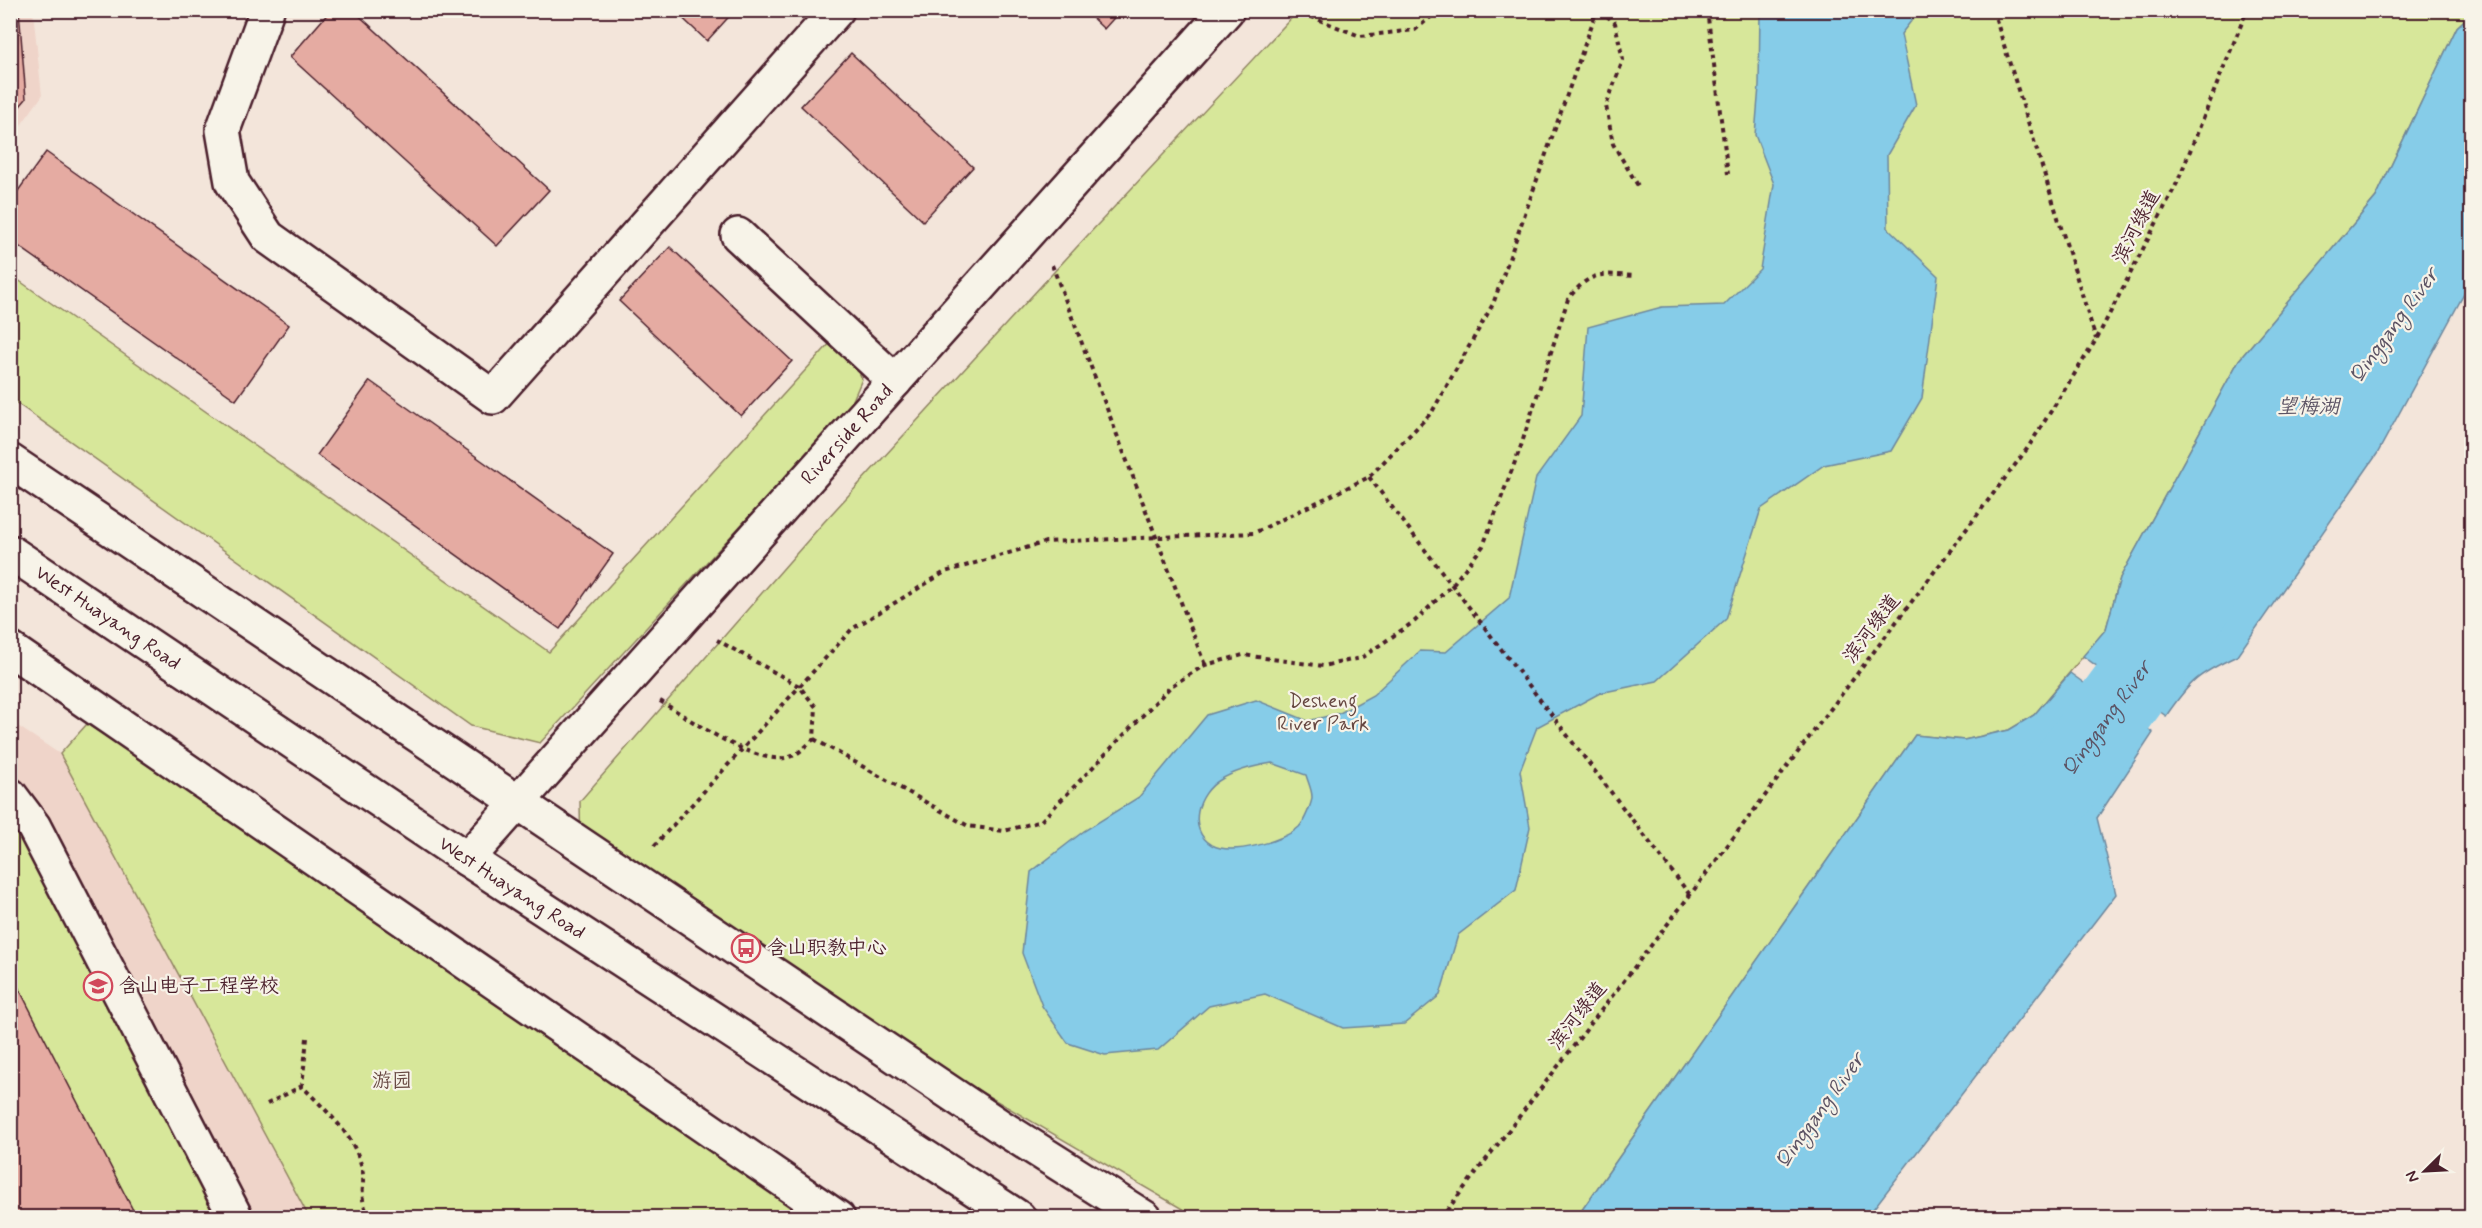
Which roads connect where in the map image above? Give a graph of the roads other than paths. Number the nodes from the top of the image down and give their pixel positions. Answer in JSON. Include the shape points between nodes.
{"nodes":[{"id":1,"x":267,"y":10,"type":"edge"},
{"id":2,"x":837,"y":10,"type":"edge"},
{"id":3,"x":1227,"y":10,"type":"edge"},
{"id":4,"x":738,"y":235,"type":"dead end"},
{"id":5,"x":895,"y":381,"type":"junction"},
{"id":6,"x":10,"y":461,"type":"edge"},
{"id":7,"x":10,"y":552,"type":"edge"},
{"id":8,"x":10,"y":649,"type":"edge"},
{"id":9,"x":10,"y":795,"type":"edge"},
{"id":10,"x":518,"y":802,"type":"junction"},
{"id":11,"x":467,"y":859,"type":"junction"},
{"id":12,"x":236,"y":1218,"type":"edge"},
{"id":13,"x":838,"y":1218,"type":"edge"},
{"id":14,"x":1018,"y":1218,"type":"edge"},
{"id":15,"x":1145,"y":1218,"type":"edge"}],
"edges":[{"from":1,"to":2,"type":"street","via":[[223,130],[231,182],[268,237],[493,397]]},
{"from":3,"to":5,"type":"street","name":"Riverside Road"},
{"from":4,"to":5,"type":"street"},
{"from":5,"to":10,"type":"street","name":"Riverside Road"},
{"from":6,"to":10,"type":"street"},
{"from":7,"to":11,"type":"street","name":"West Huayang Road"},
{"from":8,"to":13,"type":"street"},
{"from":9,"to":12,"type":"street","via":[[34,826]]},
{"from":10,"to":11,"type":"street","name":"Riverside Road"},
{"from":10,"to":15,"type":"street","via":[[1001,1127]]},
{"from":11,"to":14,"type":"street","name":"West Huayang Road"}]}
